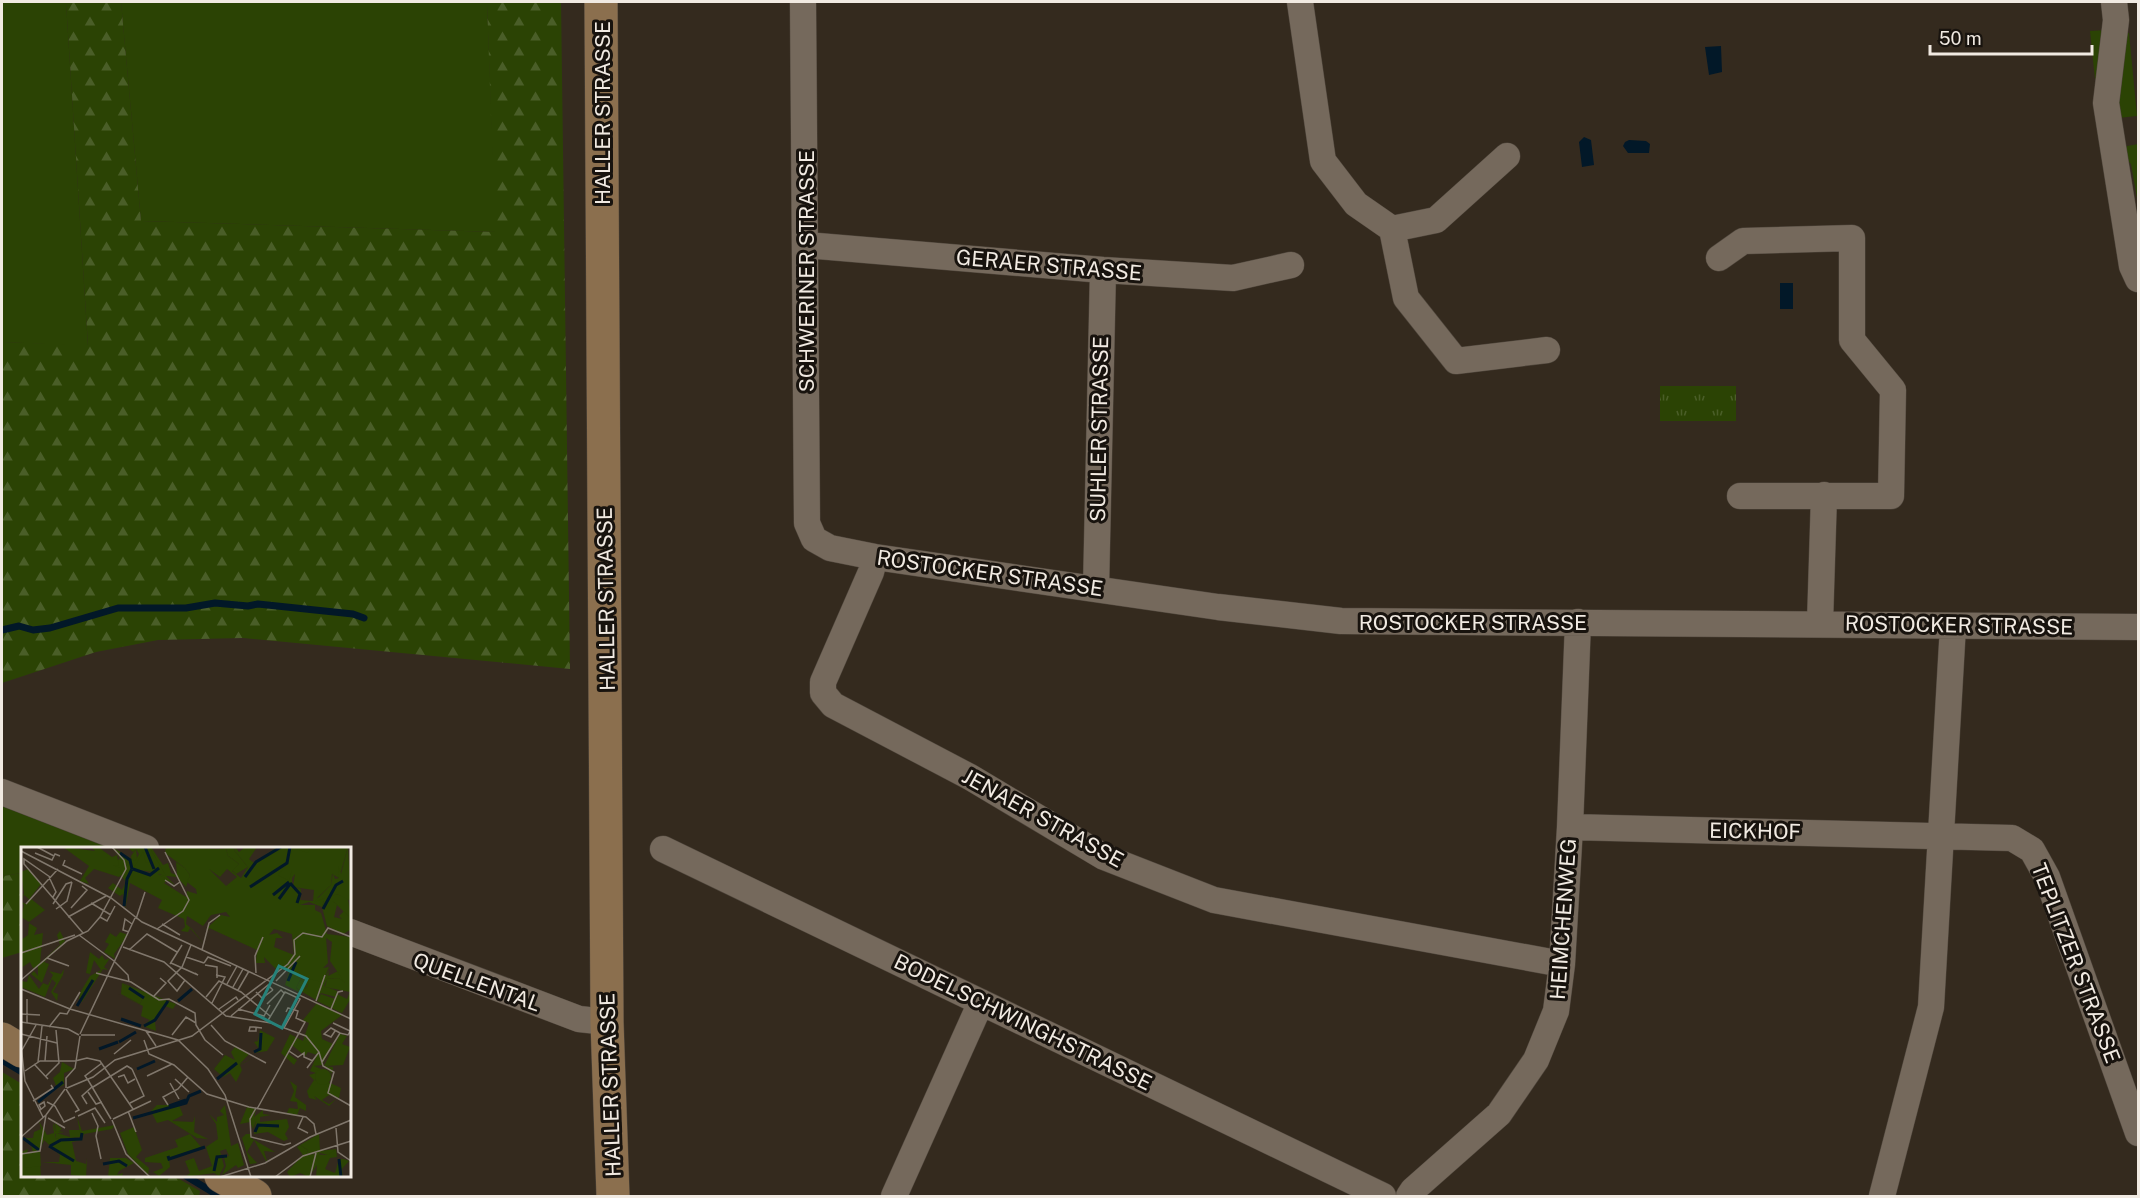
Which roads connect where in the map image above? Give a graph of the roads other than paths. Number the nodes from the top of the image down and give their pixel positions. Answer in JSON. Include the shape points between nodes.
{"nodes":[{"id":1,"x":601,"y":2,"type":"edge"},
{"id":2,"x":803,"y":2,"type":"edge"},
{"id":3,"x":1300,"y":2,"type":"edge"},
{"id":4,"x":2114,"y":2,"type":"edge"},
{"id":5,"x":1507,"y":156,"type":"dead end"},
{"id":6,"x":1392,"y":229,"type":"junction"},
{"id":7,"x":806,"y":245,"type":"junction"},
{"id":8,"x":1719,"y":258,"type":"dead end"},
{"id":9,"x":1292,"y":265,"type":"dead end"},
{"id":10,"x":1103,"y":270,"type":"junction"},
{"id":11,"x":2139,"y":279,"type":"edge"},
{"id":12,"x":1547,"y":350,"type":"dead end"},
{"id":13,"x":1824,"y":495,"type":"junction"},
{"id":14,"x":1740,"y":496,"type":"dead end"},
{"id":15,"x":814,"y":539,"type":"joint"},
{"id":16,"x":875,"y":557,"type":"junction"},
{"id":17,"x":1096,"y":589,"type":"junction"},
{"id":18,"x":1578,"y":622,"type":"junction"},
{"id":19,"x":1820,"y":623,"type":"junction"},
{"id":20,"x":1953,"y":626,"type":"junction"},
{"id":21,"x":2139,"y":627,"type":"edge"},
{"id":22,"x":2,"y":792,"type":"edge"},
{"id":23,"x":1570,"y":828,"type":"junction"},
{"id":24,"x":1941,"y":834,"type":"junction"},
{"id":25,"x":141,"y":847,"type":"edge"},
{"id":26,"x":663,"y":849,"type":"dead end"},
{"id":27,"x":351,"y":932,"type":"edge"},
{"id":28,"x":1562,"y":964,"type":"junction"},
{"id":29,"x":981,"y":1002,"type":"junction"},
{"id":30,"x":607,"y":1022,"type":"junction"},
{"id":31,"x":2,"y":1039,"type":"edge"},
{"id":32,"x":21,"y":1050,"type":"edge"},
{"id":33,"x":2139,"y":1133,"type":"edge"},
{"id":34,"x":223,"y":1177,"type":"edge"},
{"id":35,"x":255,"y":1197,"type":"edge"},
{"id":36,"x":613,"y":1197,"type":"edge"},
{"id":37,"x":894,"y":1197,"type":"edge"},
{"id":38,"x":1383,"y":1197,"type":"edge"},
{"id":39,"x":1409,"y":1197,"type":"edge"},
{"id":40,"x":1882,"y":1197,"type":"edge"}],
"edges":[{"from":1,"to":30,"type":"main road","name":"HALLER STRASSE"},
{"from":2,"to":7,"type":"street","name":"SCHWERINER STRASSE"},
{"from":3,"to":6,"type":"street","via":[[1323,161],[1356,204]]},
{"from":4,"to":11,"type":"street","via":[[2116,20],[2106,103],[2132,266]]},
{"from":5,"to":6,"type":"street","via":[[1436,220]]},
{"from":6,"to":12,"type":"street","via":[[1406,298],[1456,361]]},
{"from":7,"to":10,"type":"street","name":"GERAER STRASSE"},
{"from":7,"to":15,"type":"street","name":"SCHWERINER STRASSE","via":[[807,523]]},
{"from":8,"to":13,"type":"street","via":[[1743,241],[1852,238],[1852,340],[1893,390],[1891,496]]},
{"from":9,"to":10,"type":"street","name":"GERAER STRASSE","via":[[1233,279]]},
{"from":10,"to":17,"type":"street","name":"SUHLER STRASSE"},
{"from":13,"to":14,"type":"street"},
{"from":13,"to":19,"type":"street"},
{"from":15,"to":16,"type":"street","name":"ROSTOCKER STRASSE","via":[[831,548]]},
{"from":16,"to":17,"type":"street","name":"ROSTOCKER STRASSE"},
{"from":16,"to":28,"type":"street","name":"JENAER STRASSE","via":[[823,682],[823,693],[833,705],[970,777],[1104,857],[1214,900]]},
{"from":17,"to":18,"type":"street","name":"ROSTOCKER STRASSE","via":[[1341,621]]},
{"from":18,"to":19,"type":"street","name":"ROSTOCKER STRASSE"},
{"from":18,"to":23,"type":"street","name":"HEIMCHENWEG"},
{"from":19,"to":20,"type":"street","name":"ROSTOCKER STRASSE"},
{"from":20,"to":21,"type":"street","name":"ROSTOCKER STRASSE"},
{"from":20,"to":24,"type":"street"},
{"from":22,"to":25,"type":"street"},
{"from":23,"to":24,"type":"street","name":"EICKHOF"},
{"from":23,"to":28,"type":"street","name":"HEIMCHENWEG"},
{"from":24,"to":33,"type":"street","name":"TEPLITZER STRASSE","via":[[2012,838],[2032,850],[2047,877]]},
{"from":24,"to":40,"type":"street","via":[[1928,1023]]},
{"from":26,"to":29,"type":"street","name":"BODELSCHWINGHSTRASSE"},
{"from":27,"to":30,"type":"street","name":"QUELLENTAL","via":[[579,1019]]},
{"from":28,"to":39,"type":"street","name":"HEIMCHENWEG","via":[[1556,1011],[1536,1060],[1499,1114]]},
{"from":29,"to":37,"type":"street"},
{"from":29,"to":38,"type":"street","name":"BODELSCHWINGHSTRASSE"},
{"from":30,"to":36,"type":"main road","name":"HALLER STRASSE"},
{"from":31,"to":32,"type":"main road"},
{"from":34,"to":35,"type":"main road"}]}
